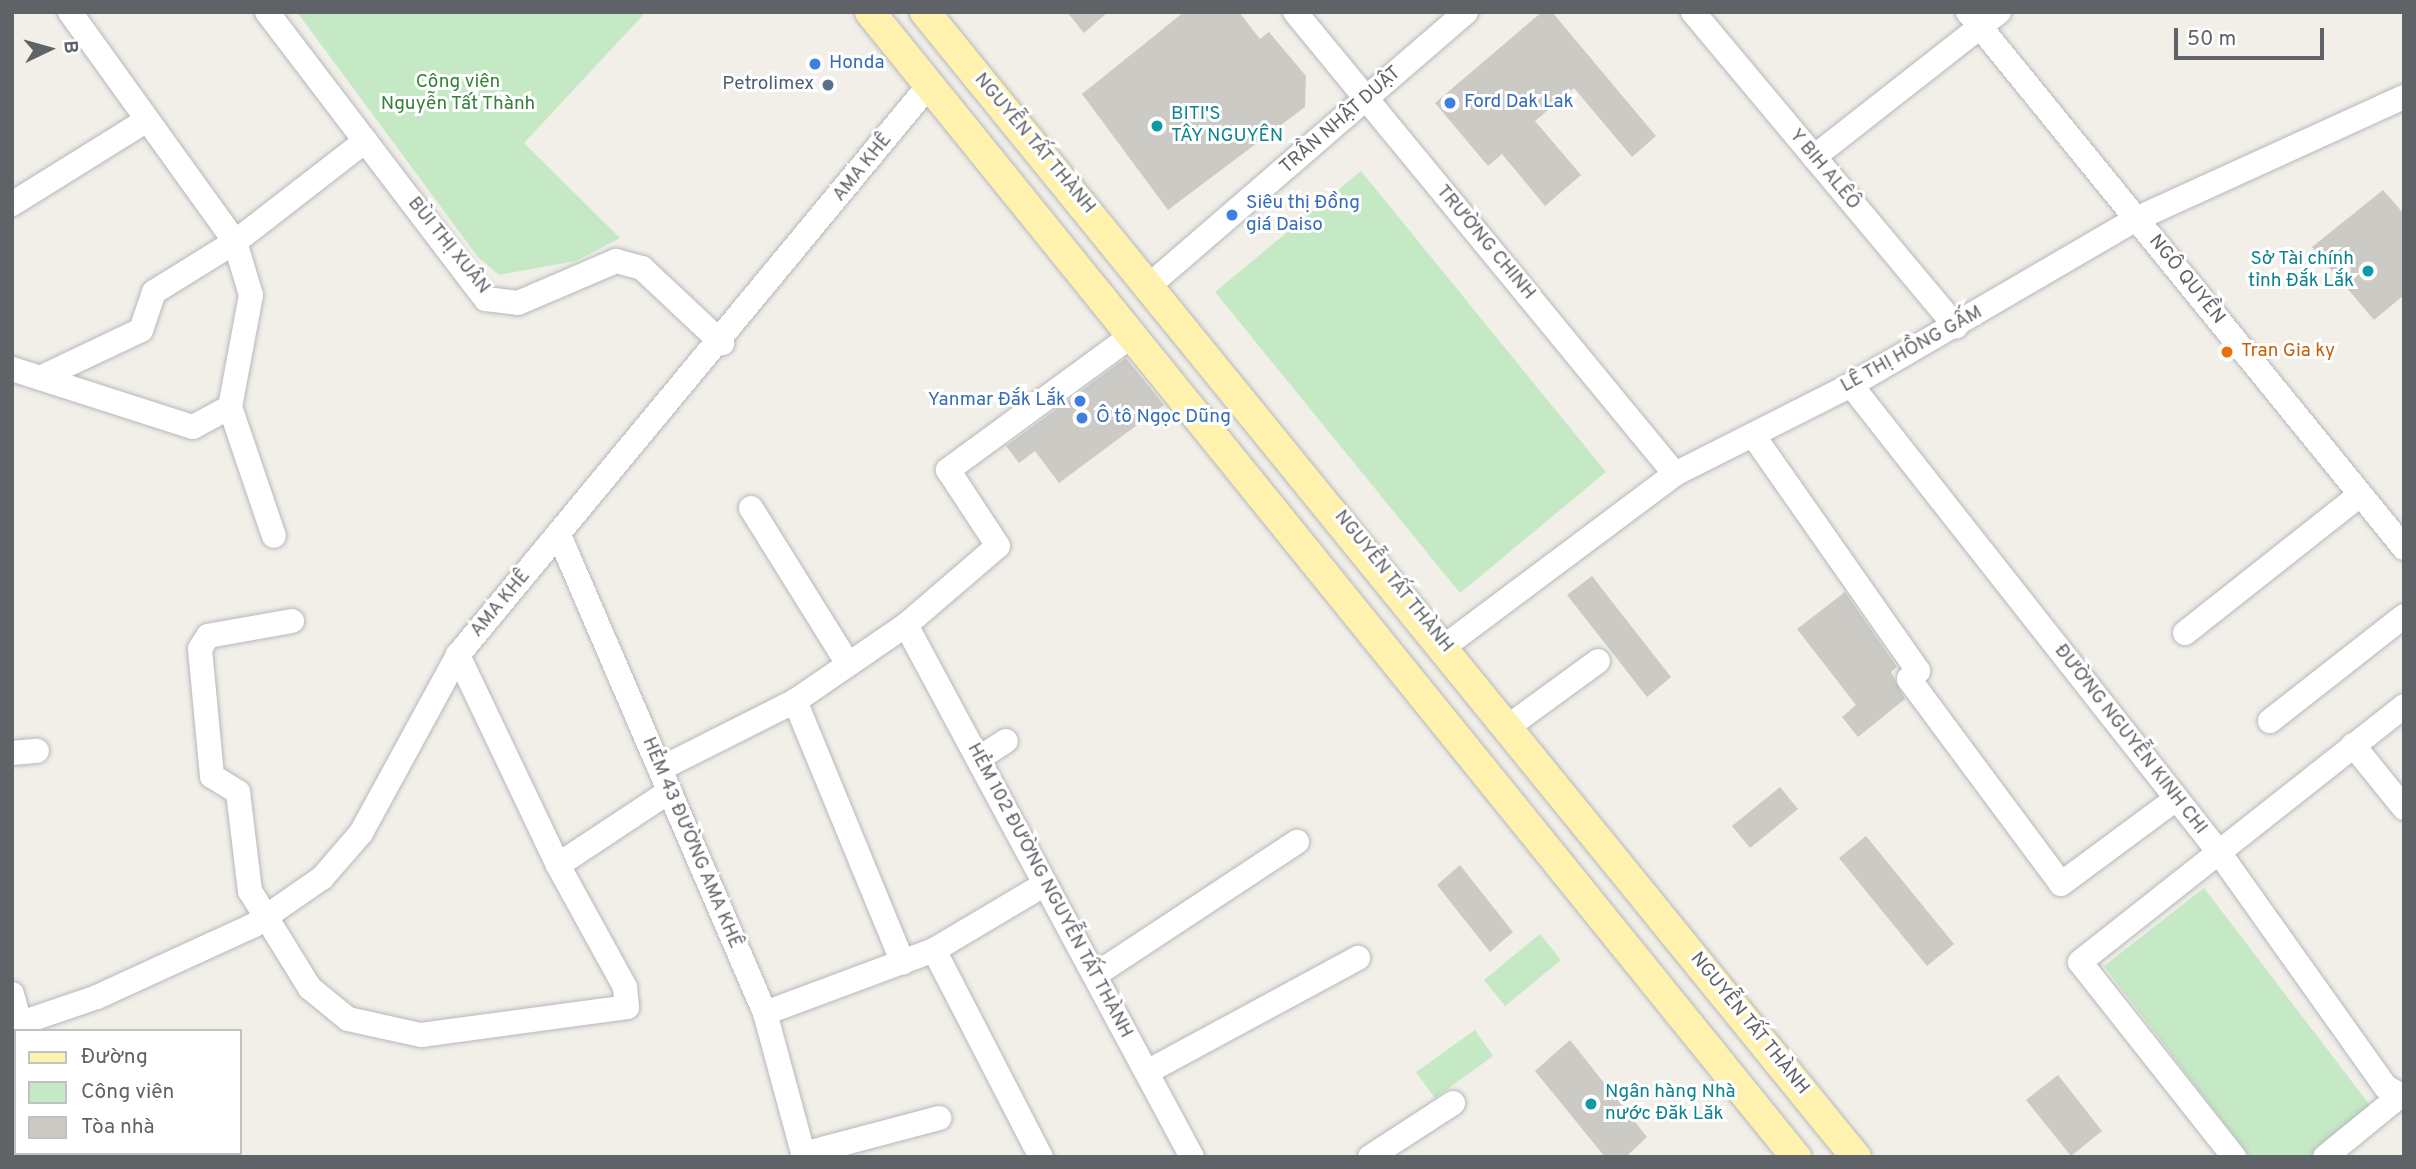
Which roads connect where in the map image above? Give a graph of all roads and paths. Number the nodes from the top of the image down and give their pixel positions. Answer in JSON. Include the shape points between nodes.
{"nodes":[{"id":1,"x":70,"y":12,"type":"edge"},
{"id":2,"x":267,"y":12,"type":"edge"},
{"id":3,"x":870,"y":12,"type":"edge"},
{"id":4,"x":925,"y":12,"type":"edge"},
{"id":5,"x":1295,"y":12,"type":"edge"},
{"id":6,"x":1466,"y":12,"type":"edge"},
{"id":7,"x":1693,"y":12,"type":"edge"},
{"id":8,"x":1983,"y":17,"type":"edge"},
{"id":9,"x":962,"y":57,"type":"junction"},
{"id":10,"x":930,"y":84,"type":"junction"},
{"id":11,"x":2404,"y":97,"type":"edge"},
{"id":12,"x":1366,"y":100,"type":"junction"},
{"id":13,"x":147,"y":120,"type":"junction"},
{"id":14,"x":365,"y":141,"type":"junction"},
{"id":15,"x":1814,"y":157,"type":"junction"},
{"id":16,"x":12,"y":204,"type":"edge"},
{"id":17,"x":2136,"y":219,"type":"junction"},
{"id":18,"x":235,"y":242,"type":"junction"},
{"id":19,"x":1151,"y":284,"type":"junction"},
{"id":20,"x":1956,"y":327,"type":"junction"},
{"id":21,"x":1130,"y":337,"type":"junction"},
{"id":22,"x":722,"y":342,"type":"junction"},
{"id":23,"x":12,"y":369,"type":"edge"},
{"id":24,"x":46,"y":375,"type":"junction"},
{"id":25,"x":1851,"y":386,"type":"junction"},
{"id":26,"x":230,"y":407,"type":"junction"},
{"id":27,"x":1754,"y":435,"type":"junction"},
{"id":28,"x":1675,"y":474,"type":"junction"},
{"id":29,"x":2360,"y":495,"type":"junction"},
{"id":30,"x":751,"y":508,"type":"dead end"},
{"id":31,"x":559,"y":535,"type":"junction"},
{"id":32,"x":274,"y":536,"type":"dead end"},
{"id":33,"x":2404,"y":548,"type":"edge"},
{"id":34,"x":2404,"y":616,"type":"edge"},
{"id":35,"x":292,"y":621,"type":"dead end"},
{"id":36,"x":906,"y":625,"type":"junction"},
{"id":37,"x":2185,"y":632,"type":"dead end"},
{"id":38,"x":1444,"y":646,"type":"junction"},
{"id":39,"x":458,"y":655,"type":"junction"},
{"id":40,"x":1598,"y":661,"type":"dead end"},
{"id":41,"x":848,"y":664,"type":"junction"},
{"id":42,"x":795,"y":701,"type":"junction"},
{"id":43,"x":2404,"y":706,"type":"edge"},
{"id":44,"x":2270,"y":721,"type":"dead end"},
{"id":45,"x":1509,"y":726,"type":"junction"},
{"id":46,"x":1006,"y":741,"type":"dead end"},
{"id":47,"x":2353,"y":745,"type":"junction"},
{"id":48,"x":37,"y":751,"type":"dead end"},
{"id":49,"x":12,"y":754,"type":"edge"},
{"id":50,"x":978,"y":759,"type":"junction"},
{"id":51,"x":665,"y":780,"type":"junction"},
{"id":52,"x":2176,"y":799,"type":"junction"},
{"id":53,"x":2404,"y":808,"type":"edge"},
{"id":54,"x":1297,"y":842,"type":"dead end"},
{"id":55,"x":2218,"y":851,"type":"junction"},
{"id":56,"x":558,"y":865,"type":"junction"},
{"id":57,"x":1045,"y":884,"type":"junction"},
{"id":58,"x":265,"y":918,"type":"junction"},
{"id":59,"x":934,"y":950,"type":"junction"},
{"id":60,"x":1358,"y":958,"type":"dead end"},
{"id":61,"x":903,"y":963,"type":"junction"},
{"id":62,"x":1095,"y":975,"type":"junction"},
{"id":63,"x":12,"y":994,"type":"edge"},
{"id":64,"x":765,"y":1013,"type":"junction"},
{"id":65,"x":16,"y":1025,"type":"edge"},
{"id":66,"x":1147,"y":1072,"type":"junction"},
{"id":67,"x":2402,"y":1096,"type":"edge"},
{"id":68,"x":1453,"y":1103,"type":"dead end"},
{"id":69,"x":939,"y":1118,"type":"dead end"},
{"id":70,"x":803,"y":1155,"type":"edge"},
{"id":71,"x":1041,"y":1157,"type":"edge"},
{"id":72,"x":1192,"y":1157,"type":"edge"},
{"id":73,"x":1370,"y":1157,"type":"edge"},
{"id":74,"x":1796,"y":1157,"type":"edge"},
{"id":75,"x":1856,"y":1157,"type":"edge"},
{"id":76,"x":2234,"y":1157,"type":"edge"},
{"id":77,"x":2325,"y":1157,"type":"edge"}],
"edges":[{"from":1,"to":13,"type":"street"},
{"from":2,"to":14,"type":"street","name":"BÙI THỊ XUÂN"},
{"from":3,"to":10,"type":"main road"},
{"from":4,"to":9,"type":"main road","name":"NGUYỄN TẤT THÀNH"},
{"from":5,"to":12,"type":"street","name":"TRƯỜNG CHINH"},
{"from":6,"to":12,"type":"street","name":"TRẦN NHẬT DUẬT"},
{"from":7,"to":15,"type":"street","name":"Y BIH ALÊÔ"},
{"from":8,"to":15,"type":"street"},
{"from":8,"to":17,"type":"street","name":"NGÔ QUYỀN"},
{"from":9,"to":10,"type":"main road"},
{"from":9,"to":19,"type":"main road","name":"NGUYỄN TẤT THÀNH"},
{"from":10,"to":21,"type":"main road"},
{"from":10,"to":22,"type":"street","name":"AMA KHÊ"},
{"from":11,"to":17,"type":"street","name":"LÊ THỊ HỒNG GẤM"},
{"from":12,"to":19,"type":"street","name":"TRẦN NHẬT DUẬT"},
{"from":12,"to":28,"type":"street","name":"TRƯỜNG CHINH"},
{"from":13,"to":16,"type":"street"},
{"from":13,"to":18,"type":"street"},
{"from":14,"to":18,"type":"street"},
{"from":14,"to":22,"type":"street","name":"BÙI THỊ XUÂN","via":[[486,299],[518,303],[616,261],[642,268]]},
{"from":15,"to":20,"type":"street","name":"Y BIH ALÊÔ"},
{"from":17,"to":20,"type":"street","name":"LÊ THỊ HỒNG GẤM"},
{"from":17,"to":29,"type":"street","name":"NGÔ QUYỀN"},
{"from":18,"to":24,"type":"street","via":[[155,292],[141,330]]},
{"from":18,"to":26,"type":"street","via":[[251,295]]},
{"from":19,"to":38,"type":"main road","name":"NGUYỄN TẤT THÀNH"},
{"from":20,"to":25,"type":"street","name":"LÊ THỊ HỒNG GẤM"},
{"from":21,"to":36,"type":"street","via":[[948,470],[998,546]]},
{"from":21,"to":74,"type":"main road"},
{"from":22,"to":31,"type":"street","name":"AMA KHÊ"},
{"from":23,"to":24,"type":"street"},
{"from":24,"to":26,"type":"street","via":[[193,427]]},
{"from":25,"to":27,"type":"street","name":"LÊ THỊ HỒNG GẤM"},
{"from":25,"to":52,"type":"street","name":"ĐƯỜNG NGUYỄN KINH CHI"},
{"from":26,"to":32,"type":"street"},
{"from":27,"to":28,"type":"street","name":"LÊ THỊ HỒNG GẤM"},
{"from":27,"to":52,"type":"street","via":[[1918,671],[1909,679],[2061,884]]},
{"from":28,"to":38,"type":"street","name":"LÊ THỊ HỒNG GẤM"},
{"from":29,"to":33,"type":"street","name":"NGÔ QUYỀN"},
{"from":29,"to":37,"type":"street"},
{"from":30,"to":41,"type":"street"},
{"from":31,"to":39,"type":"street","name":"AMA KHÊ"},
{"from":31,"to":51,"type":"street","name":"HẺM 43 ĐƯỜNG AMA KHÊ"},
{"from":34,"to":44,"type":"street"},
{"from":35,"to":58,"type":"street","via":[[208,636],[200,644],[212,776],[237,792],[247,880]]},
{"from":36,"to":41,"type":"street"},
{"from":36,"to":50,"type":"street","name":"HẺM 102 ĐƯỜNG NGUYỄN TẤT THÀNH"},
{"from":38,"to":45,"type":"main road","name":"NGUYỄN TẤT THÀNH"},
{"from":39,"to":56,"type":"street"},
{"from":39,"to":58,"type":"street","name":"AMA KHÊ","via":[[360,833],[322,878]]},
{"from":40,"to":45,"type":"street"},
{"from":41,"to":42,"type":"street"},
{"from":42,"to":51,"type":"street"},
{"from":42,"to":61,"type":"street"},
{"from":43,"to":47,"type":"street"},
{"from":45,"to":75,"type":"main road","name":"NGUYỄN TẤT THÀNH"},
{"from":46,"to":50,"type":"street"},
{"from":47,"to":53,"type":"street"},
{"from":47,"to":55,"type":"street"},
{"from":48,"to":49,"type":"street"},
{"from":50,"to":57,"type":"street","name":"HẺM 102 ĐƯỜNG NGUYỄN TẤT THÀNH"},
{"from":51,"to":56,"type":"street"},
{"from":51,"to":64,"type":"street","name":"HẺM 43 ĐƯỜNG AMA KHÊ"},
{"from":52,"to":55,"type":"street","name":"ĐƯỜNG NGUYỄN KINH CHI"},
{"from":54,"to":62,"type":"street"},
{"from":55,"to":67,"type":"street","name":"ĐƯỜNG NGUYỄN KINH CHI","via":[[2386,1087]]},
{"from":55,"to":76,"type":"street","via":[[2080,962]]},
{"from":56,"to":58,"type":"street","via":[[625,987],[627,1007],[441,1035],[379,1029],[332,1010],[281,951]]},
{"from":57,"to":59,"type":"street"},
{"from":57,"to":62,"type":"street","name":"HẺM 102 ĐƯỜNG NGUYỄN TẤT THÀNH"},
{"from":58,"to":65,"type":"street","name":"AMA KHÊ","via":[[96,997]]},
{"from":59,"to":61,"type":"street"},
{"from":59,"to":71,"type":"street"},
{"from":60,"to":66,"type":"street"},
{"from":61,"to":64,"type":"street"},
{"from":62,"to":66,"type":"street","name":"HẺM 102 ĐƯỜNG NGUYỄN TẤT THÀNH"},
{"from":63,"to":65,"type":"street"},
{"from":64,"to":70,"type":"street","name":"HẺM 43 ĐƯỜNG AMA KHÊ"},
{"from":66,"to":72,"type":"street","name":"HẺM 102 ĐƯỜNG NGUYỄN TẤT THÀNH"},
{"from":67,"to":77,"type":"street"},
{"from":68,"to":73,"type":"street"},
{"from":69,"to":70,"type":"street"}]}
